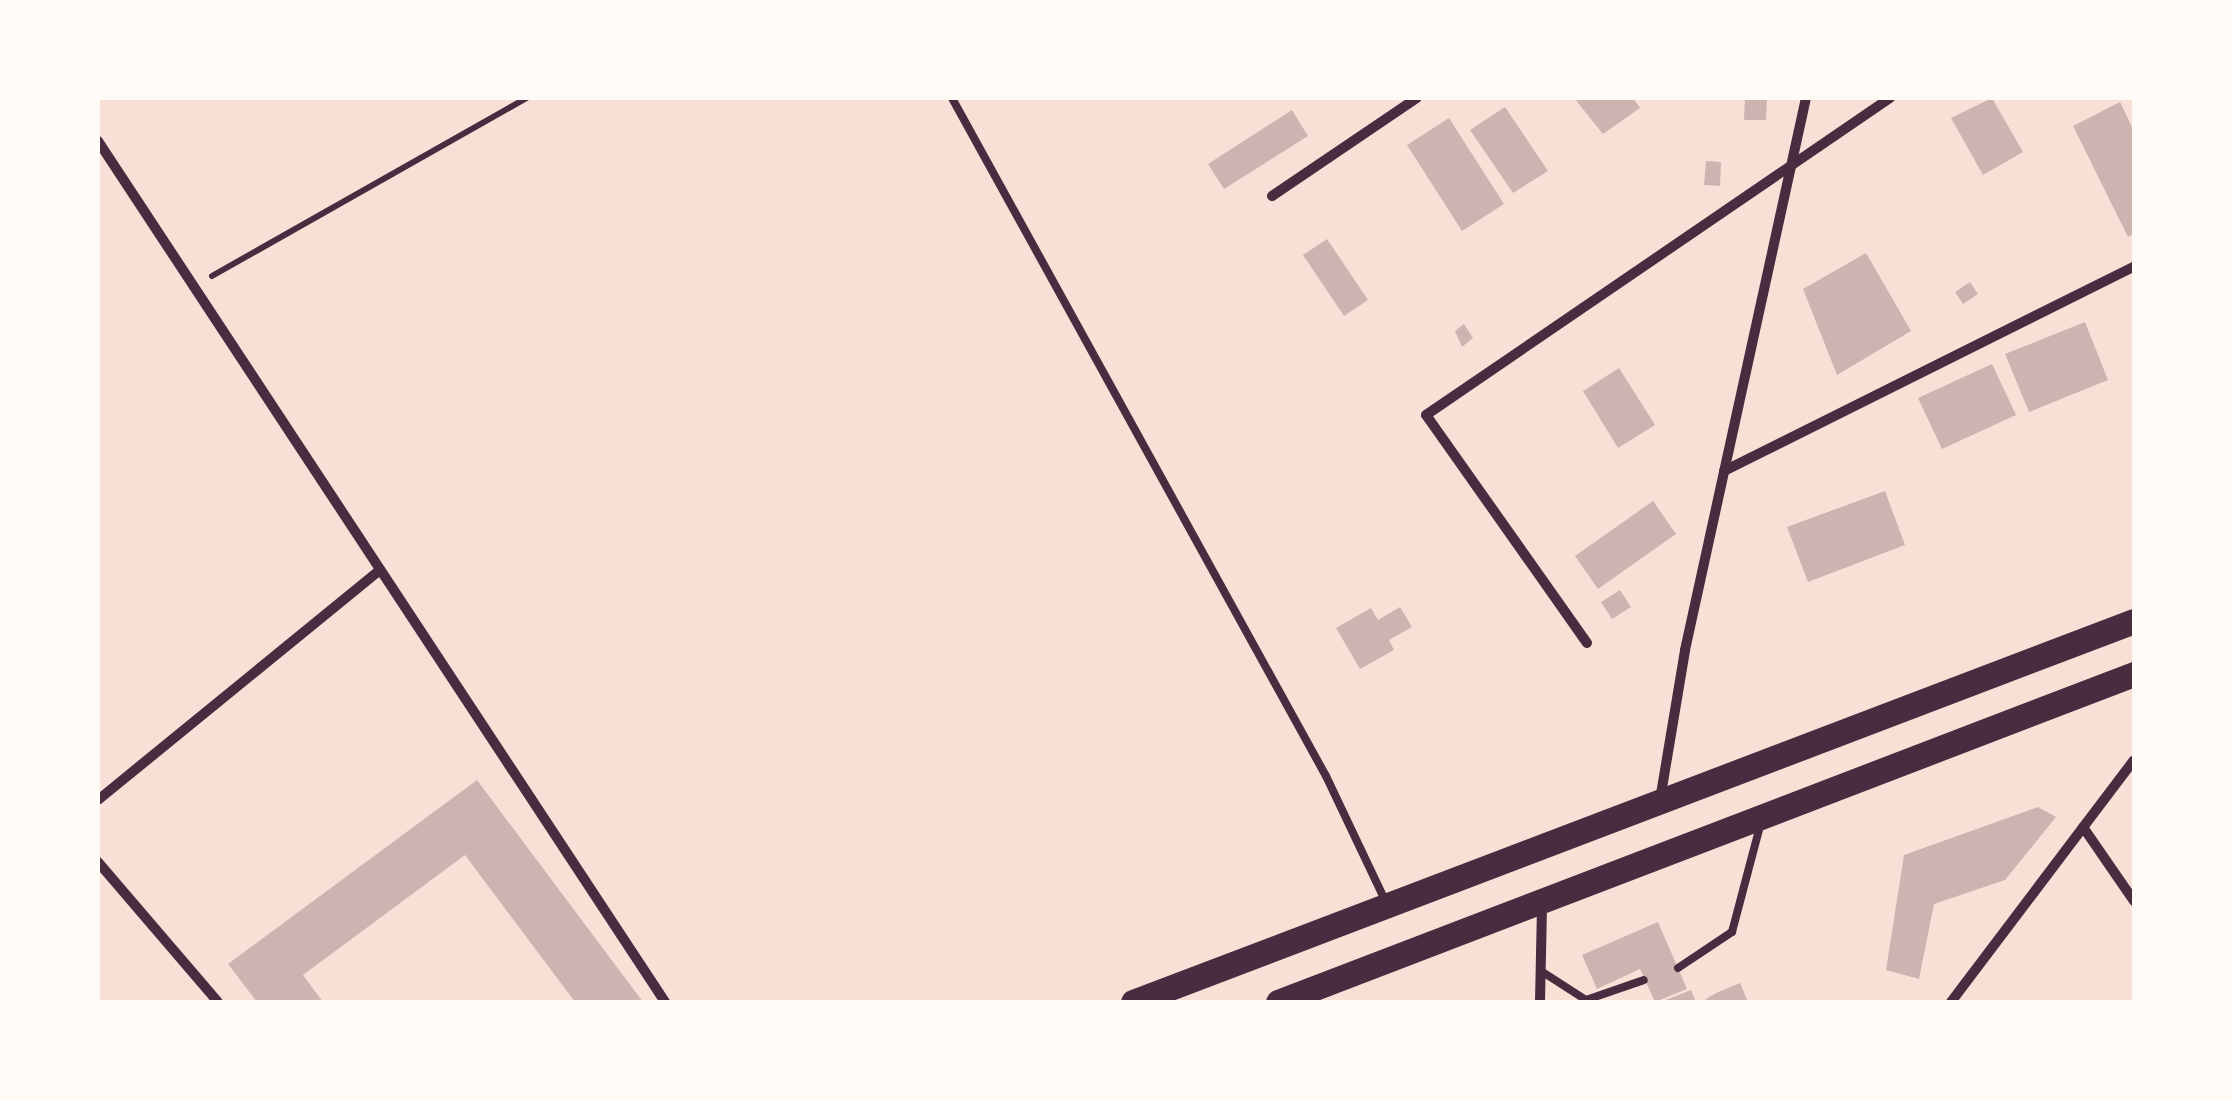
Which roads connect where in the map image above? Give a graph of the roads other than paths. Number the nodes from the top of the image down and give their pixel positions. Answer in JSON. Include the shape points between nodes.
{"nodes":[{"id":1,"x":952,"y":98,"type":"edge"},
{"id":2,"x":1417,"y":98,"type":"edge"},
{"id":3,"x":1806,"y":98,"type":"edge"},
{"id":4,"x":1890,"y":98,"type":"edge"},
{"id":5,"x":98,"y":142,"type":"edge"},
{"id":6,"x":1791,"y":165,"type":"junction"},
{"id":7,"x":1272,"y":196,"type":"dead end"},
{"id":8,"x":2134,"y":266,"type":"edge"},
{"id":9,"x":1724,"y":471,"type":"junction"},
{"id":10,"x":380,"y":570,"type":"junction"},
{"id":11,"x":2134,"y":621,"type":"edge"},
{"id":12,"x":1587,"y":643,"type":"dead end"},
{"id":13,"x":2134,"y":674,"type":"edge"},
{"id":14,"x":2134,"y":760,"type":"edge"},
{"id":15,"x":98,"y":800,"type":"edge"},
{"id":16,"x":1660,"y":801,"type":"junction"},
{"id":17,"x":1762,"y":818,"type":"junction"},
{"id":18,"x":2083,"y":828,"type":"junction"},
{"id":19,"x":98,"y":862,"type":"edge"},
{"id":20,"x":2134,"y":901,"type":"edge"},
{"id":21,"x":1542,"y":903,"type":"junction"},
{"id":22,"x":1388,"y":904,"type":"junction"},
{"id":23,"x":1678,"y":968,"type":"dead end"},
{"id":24,"x":1541,"y":970,"type":"junction"},
{"id":25,"x":1644,"y":980,"type":"dead end"},
{"id":26,"x":218,"y":1002,"type":"edge"},
{"id":27,"x":665,"y":1002,"type":"edge"},
{"id":28,"x":1133,"y":1002,"type":"edge"},
{"id":29,"x":1278,"y":1002,"type":"edge"},
{"id":30,"x":1540,"y":1002,"type":"edge"},
{"id":31,"x":1951,"y":1002,"type":"edge"}],
"edges":[{"from":1,"to":22,"type":"lane","via":[[1326,776]]},
{"from":2,"to":7,"type":"street"},
{"from":3,"to":6,"type":"street"},
{"from":4,"to":6,"type":"street"},
{"from":5,"to":10,"type":"street"},
{"from":6,"to":9,"type":"street"},
{"from":6,"to":12,"type":"street","via":[[1426,415]]},
{"from":8,"to":9,"type":"street"},
{"from":9,"to":16,"type":"street"},
{"from":10,"to":15,"type":"street"},
{"from":10,"to":27,"type":"street"},
{"from":11,"to":16,"type":"main road"},
{"from":13,"to":17,"type":"main road"},
{"from":14,"to":18,"type":"street"},
{"from":16,"to":22,"type":"main road"},
{"from":17,"to":21,"type":"main road"},
{"from":17,"to":23,"type":"lane","via":[[1732,932]]},
{"from":18,"to":20,"type":"street"},
{"from":18,"to":31,"type":"street"},
{"from":19,"to":26,"type":"street"},
{"from":21,"to":24,"type":"street"},
{"from":21,"to":29,"type":"main road"},
{"from":22,"to":28,"type":"main road"},
{"from":24,"to":25,"type":"lane","via":[[1586,1000]]},
{"from":24,"to":30,"type":"street"}]}
